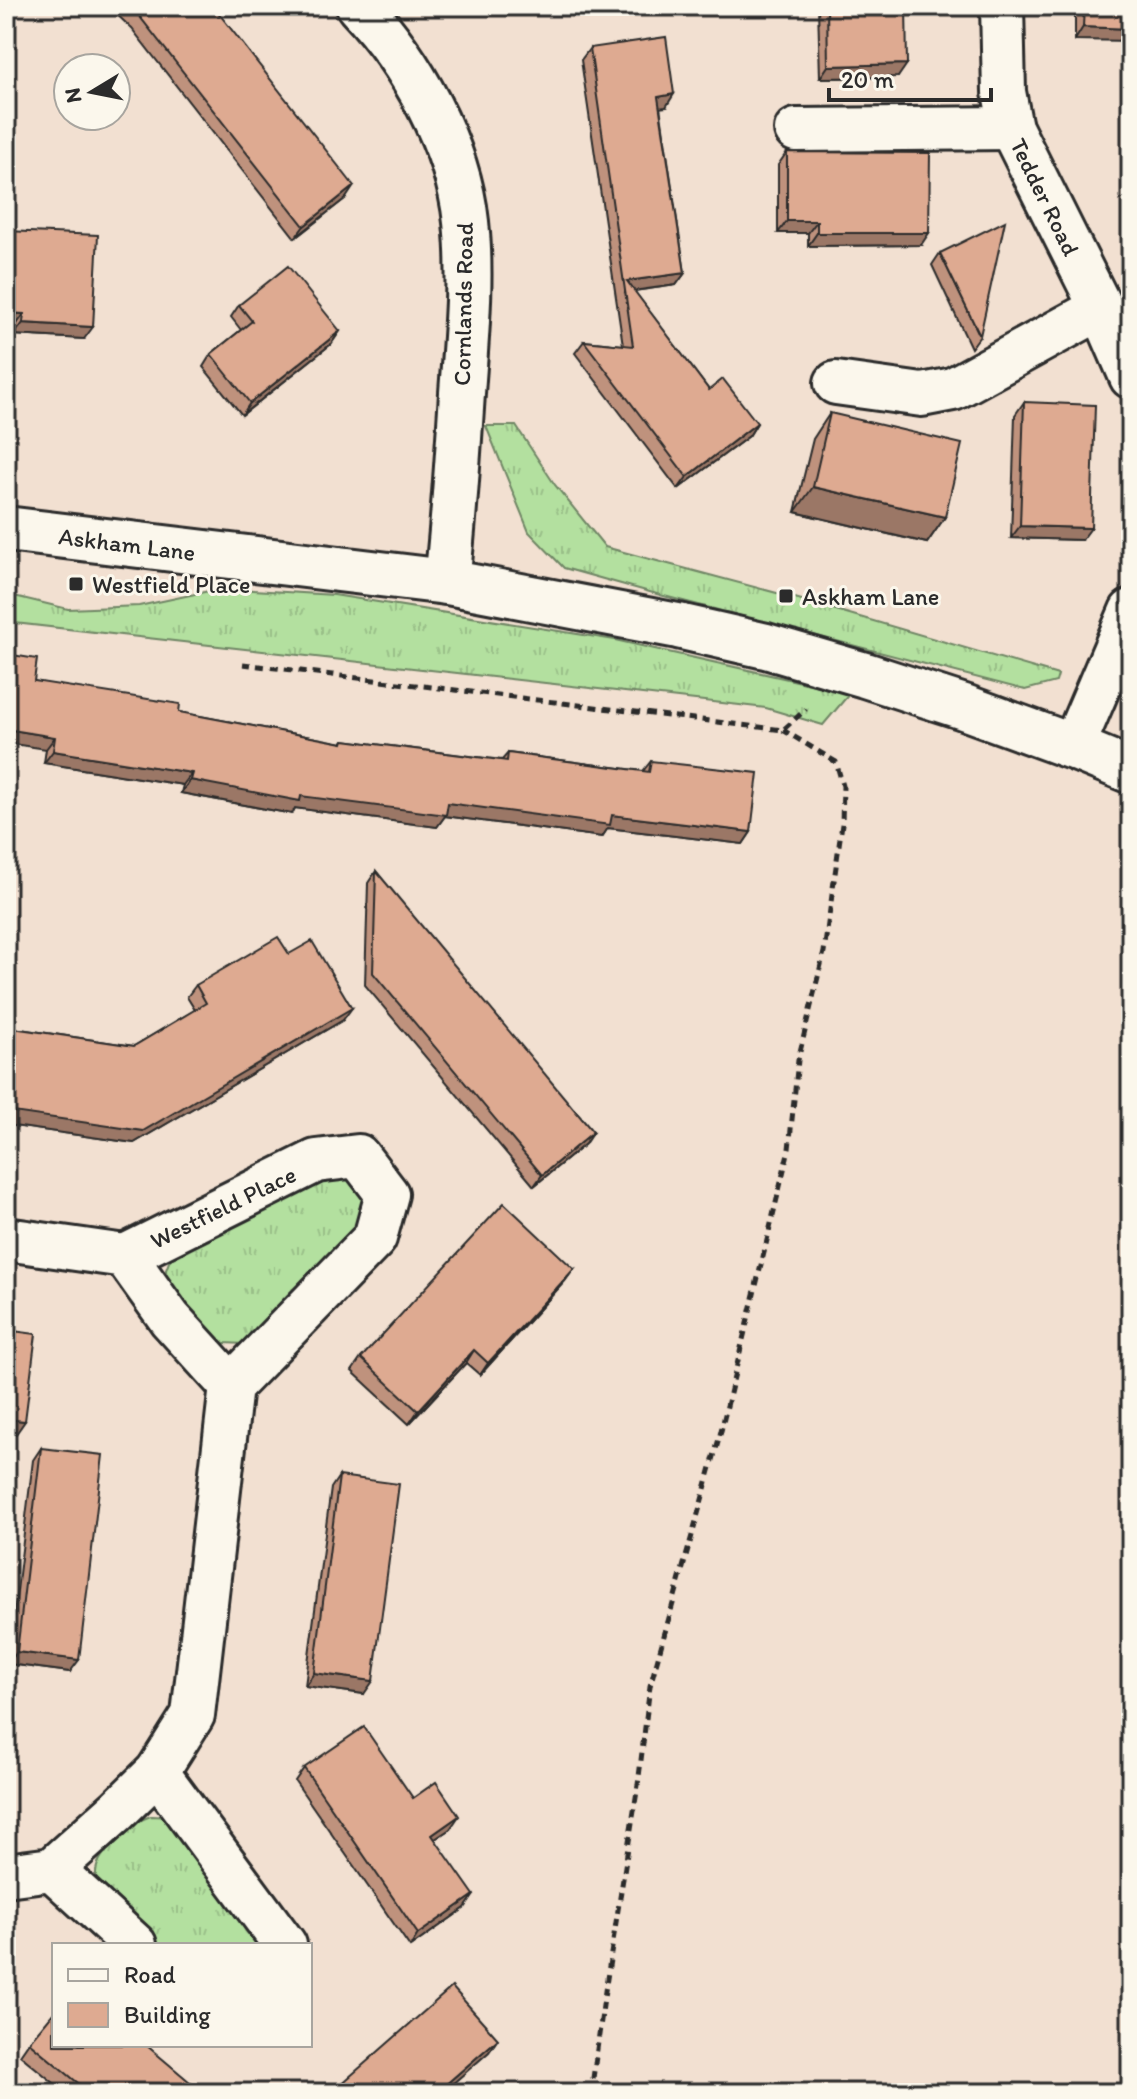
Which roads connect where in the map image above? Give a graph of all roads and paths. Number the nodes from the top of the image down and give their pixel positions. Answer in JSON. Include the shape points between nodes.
{"nodes":[{"id":1,"x":359,"y":6,"type":"edge"},
{"id":2,"x":1002,"y":6,"type":"edge"},
{"id":3,"x":1011,"y":128,"type":"junction"},
{"id":4,"x":796,"y":130,"type":"dead end"},
{"id":5,"x":1101,"y":308,"type":"junction"},
{"id":6,"x":1131,"y":377,"type":"edge"},
{"id":7,"x":836,"y":383,"type":"dead end"},
{"id":8,"x":6,"y":529,"type":"edge"},
{"id":9,"x":447,"y":582,"type":"junction"},
{"id":10,"x":1131,"y":611,"type":"edge"},
{"id":11,"x":243,"y":664,"type":"dead end"},
{"id":12,"x":848,"y":669,"type":"junction"},
{"id":13,"x":783,"y":730,"type":"junction"},
{"id":14,"x":1073,"y":747,"type":"junction"},
{"id":15,"x":1131,"y":771,"type":"edge"},
{"id":16,"x":6,"y":1239,"type":"edge"},
{"id":17,"x":125,"y":1256,"type":"junction"},
{"id":18,"x":231,"y":1386,"type":"junction"},
{"id":19,"x":157,"y":1772,"type":"junction"},
{"id":20,"x":52,"y":1869,"type":"junction"},
{"id":21,"x":6,"y":1875,"type":"edge"},
{"id":22,"x":133,"y":1943,"type":"edge"},
{"id":23,"x":284,"y":1943,"type":"edge"},
{"id":24,"x":591,"y":2093,"type":"edge"}],
"edges":[{"from":1,"to":9,"type":"street","name":"Cornlands Road","via":[[406,65],[432,110],[453,164],[466,220],[468,293]]},
{"from":2,"to":3,"type":"street","name":"Tedder Road","via":[[1004,92]]},
{"from":3,"to":4,"type":"street"},
{"from":3,"to":5,"type":"street","name":"Tedder Road"},
{"from":5,"to":6,"type":"street","name":"Tedder Road"},
{"from":5,"to":7,"type":"street","via":[[953,389],[922,395]]},
{"from":8,"to":9,"type":"street","name":"Askham Lane"},
{"from":9,"to":12,"type":"street","name":"Askham Lane","via":[[678,626]]},
{"from":10,"to":14,"type":"street"},
{"from":11,"to":13,"type":"path"},
{"from":12,"to":13,"type":"path"},
{"from":12,"to":14,"type":"street","name":"Askham Lane"},
{"from":13,"to":24,"type":"path","via":[[836,762],[843,786],[824,952],[798,1060],[789,1149],[720,1435],[650,1686]]},
{"from":14,"to":15,"type":"street","name":"Askham Lane"},
{"from":16,"to":17,"type":"street","name":"Westfield Place"},
{"from":17,"to":18,"type":"street","name":"Westfield Place","via":[[170,1319]]},
{"from":17,"to":18,"type":"street","name":"Westfield Place","via":[[316,1161],[358,1156],[387,1194],[375,1238]]},
{"from":18,"to":19,"type":"street","via":[[193,1715]]},
{"from":19,"to":20,"type":"street"},
{"from":19,"to":23,"type":"street"},
{"from":20,"to":21,"type":"street"},
{"from":20,"to":22,"type":"street"}]}
